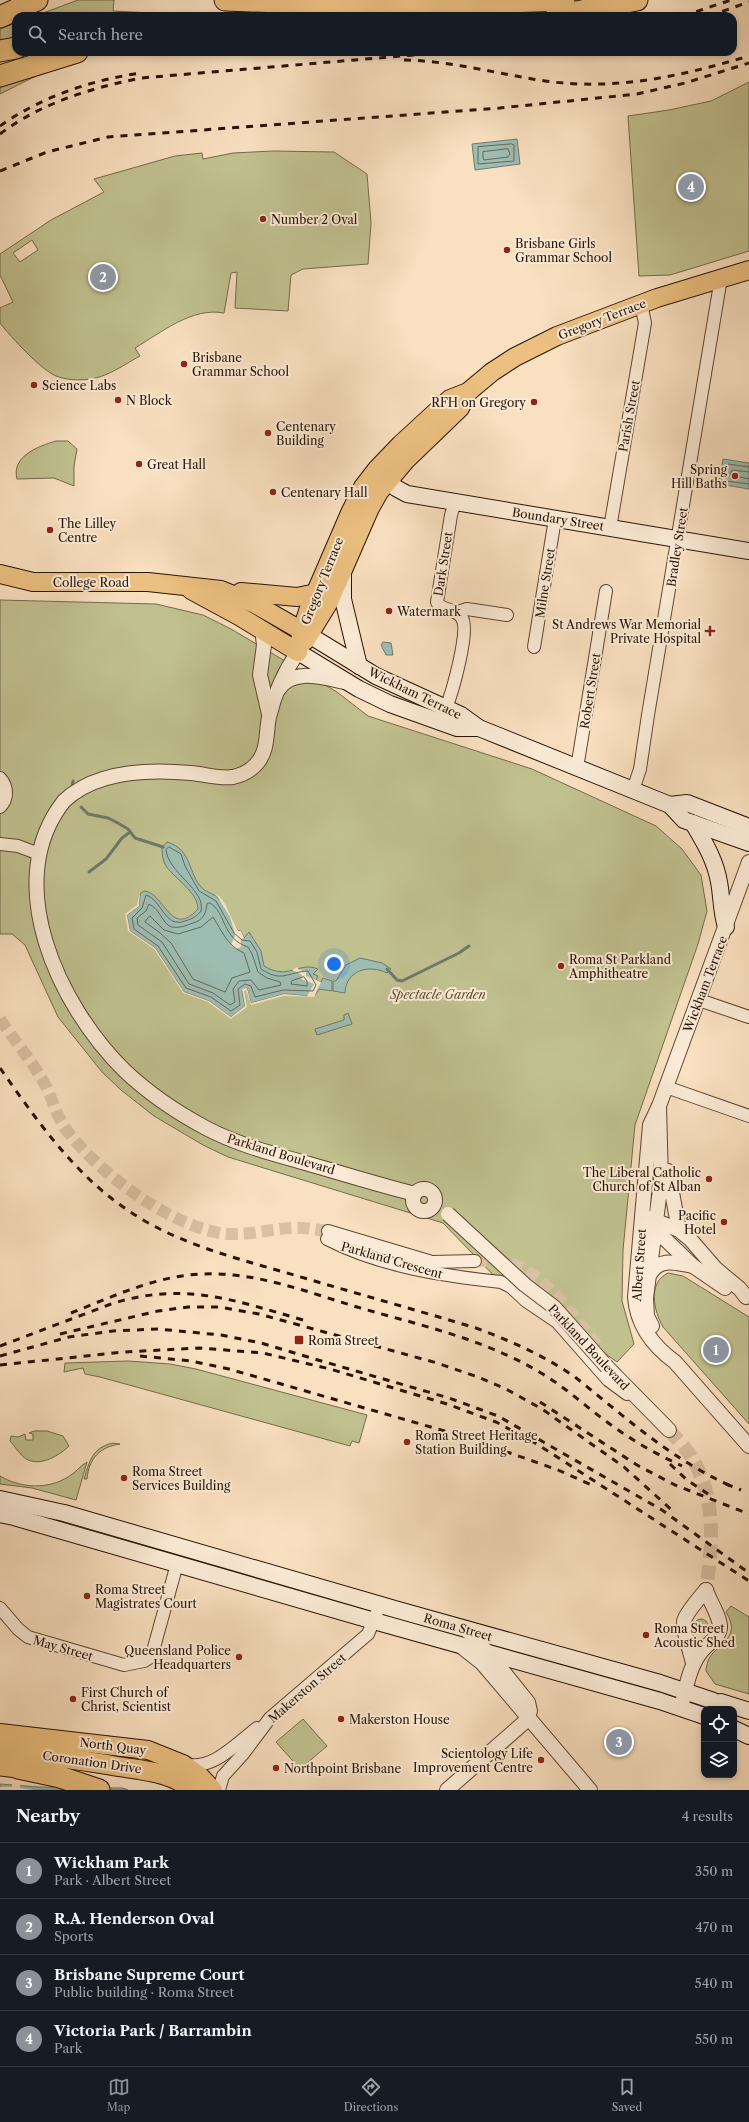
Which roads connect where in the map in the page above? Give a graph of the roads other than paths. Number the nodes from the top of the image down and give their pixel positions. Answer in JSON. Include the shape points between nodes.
{"nodes":[{"id":1,"x":10,"y":0,"type":"edge"},
{"id":2,"x":37,"y":0,"type":"edge"},
{"id":3,"x":225,"y":0,"type":"edge"},
{"id":4,"x":564,"y":0,"type":"edge"},
{"id":5,"x":637,"y":0,"type":"edge"},
{"id":6,"x":0,"y":5,"type":"edge"},
{"id":7,"x":576,"y":12,"type":"edge"},
{"id":8,"x":0,"y":17,"type":"edge"},
{"id":9,"x":12,"y":49,"type":"edge"},
{"id":10,"x":0,"y":51,"type":"edge"},
{"id":11,"x":64,"y":56,"type":"edge"},
{"id":12,"x":0,"y":76,"type":"edge"},
{"id":13,"x":749,"y":270,"type":"edge"},
{"id":14,"x":721,"y":278,"type":"junction"},
{"id":15,"x":641,"y":304,"type":"junction"},
{"id":16,"x":382,"y":475,"type":"junction"},
{"id":17,"x":455,"y":502,"type":"junction"},
{"id":18,"x":555,"y":518,"type":"junction"},
{"id":19,"x":610,"y":528,"type":"junction"},
{"id":20,"x":678,"y":539,"type":"junction"},
{"id":21,"x":749,"y":551,"type":"edge"},
{"id":22,"x":343,"y":571,"type":"junction"},
{"id":23,"x":0,"y":574,"type":"edge"},
{"id":24,"x":183,"y":586,"type":"junction"},
{"id":25,"x":221,"y":590,"type":"junction"},
{"id":26,"x":606,"y":591,"type":"dead end"},
{"id":27,"x":316,"y":593,"type":"junction"},
{"id":28,"x":458,"y":612,"type":"junction"},
{"id":29,"x":507,"y":615,"type":"dead end"},
{"id":30,"x":262,"y":629,"type":"junction"},
{"id":31,"x":305,"y":632,"type":"junction"},
{"id":32,"x":534,"y":647,"type":"dead end"},
{"id":33,"x":298,"y":652,"type":"junction"},
{"id":34,"x":359,"y":666,"type":"junction"},
{"id":35,"x":348,"y":683,"type":"junction"},
{"id":36,"x":276,"y":694,"type":"junction"},
{"id":37,"x":446,"y":708,"type":"junction"},
{"id":38,"x":270,"y":717,"type":"junction"},
{"id":39,"x":479,"y":728,"type":"junction"},
{"id":40,"x":576,"y":768,"type":"junction"},
{"id":41,"x":0,"y":778,"type":"edge"},
{"id":42,"x":633,"y":790,"type":"junction"},
{"id":43,"x":670,"y":805,"type":"junction"},
{"id":44,"x":0,"y":807,"type":"edge"},
{"id":45,"x":693,"y":823,"type":"junction"},
{"id":46,"x":749,"y":827,"type":"edge"},
{"id":47,"x":749,"y":843,"type":"edge"},
{"id":48,"x":0,"y":844,"type":"edge"},
{"id":49,"x":34,"y":852,"type":"junction"},
{"id":50,"x":749,"y":862,"type":"edge"},
{"id":51,"x":726,"y":928,"type":"junction"},
{"id":52,"x":699,"y":1000,"type":"junction"},
{"id":53,"x":749,"y":1017,"type":"edge"},
{"id":54,"x":666,"y":1087,"type":"junction"},
{"id":55,"x":659,"y":1106,"type":"junction"},
{"id":56,"x":749,"y":1116,"type":"edge"},
{"id":57,"x":662,"y":1152,"type":"junction"},
{"id":58,"x":643,"y":1215,"type":"junction"},
{"id":59,"x":656,"y":1228,"type":"junction"},
{"id":60,"x":679,"y":1230,"type":"junction"},
{"id":61,"x":475,"y":1261,"type":"tunnel mouth"},
{"id":62,"x":693,"y":1266,"type":"junction"},
{"id":63,"x":650,"y":1274,"type":"junction"},
{"id":64,"x":747,"y":1298,"type":"edge"},
{"id":65,"x":675,"y":1362,"type":"junction"},
{"id":66,"x":651,"y":1411,"type":"junction"},
{"id":67,"x":669,"y":1430,"type":"tunnel mouth"},
{"id":68,"x":749,"y":1446,"type":"edge"},
{"id":69,"x":0,"y":1499,"type":"edge"},
{"id":70,"x":0,"y":1514,"type":"edge"},
{"id":71,"x":177,"y":1564,"type":"junction"},
{"id":72,"x":380,"y":1605,"type":"junction"},
{"id":73,"x":0,"y":1608,"type":"edge"},
{"id":74,"x":374,"y":1621,"type":"junction"},
{"id":75,"x":464,"y":1629,"type":"junction"},
{"id":76,"x":688,"y":1637,"type":"junction"},
{"id":77,"x":442,"y":1640,"type":"junction"},
{"id":78,"x":710,"y":1641,"type":"junction"},
{"id":79,"x":489,"y":1652,"type":"junction"},
{"id":80,"x":587,"y":1662,"type":"junction"},
{"id":81,"x":693,"y":1663,"type":"junction"},
{"id":82,"x":574,"y":1676,"type":"junction"},
{"id":83,"x":686,"y":1691,"type":"junction"},
{"id":84,"x":711,"y":1700,"type":"junction"},
{"id":85,"x":724,"y":1706,"type":"edge"},
{"id":86,"x":681,"y":1707,"type":"junction"},
{"id":87,"x":749,"y":1710,"type":"edge"},
{"id":88,"x":737,"y":1713,"type":"edge"},
{"id":89,"x":701,"y":1715,"type":"edge"},
{"id":90,"x":270,"y":1718,"type":"junction"},
{"id":91,"x":528,"y":1719,"type":"junction"},
{"id":92,"x":749,"y":1719,"type":"edge"},
{"id":93,"x":737,"y":1730,"type":"edge"},
{"id":94,"x":0,"y":1733,"type":"edge"},
{"id":95,"x":749,"y":1736,"type":"edge"},
{"id":96,"x":0,"y":1751,"type":"edge"},
{"id":97,"x":90,"y":1760,"type":"junction"},
{"id":98,"x":9,"y":1767,"type":"edge"},
{"id":99,"x":186,"y":1779,"type":"edge"},
{"id":100,"x":99,"y":1790,"type":"edge"},
{"id":101,"x":206,"y":1790,"type":"edge"},
{"id":102,"x":213,"y":1790,"type":"edge"},
{"id":103,"x":219,"y":1790,"type":"edge"},
{"id":104,"x":447,"y":1790,"type":"edge"},
{"id":105,"x":590,"y":1790,"type":"edge"}],
"edges":[{"from":1,"to":6,"type":"highway"},
{"from":2,"to":8,"type":"highway"},
{"from":3,"to":4,"type":"highway","via":[[397,6]]},
{"from":5,"to":7,"type":"highway"},
{"from":9,"to":10,"type":"highway"},
{"from":11,"to":12,"type":"highway"},
{"from":13,"to":14,"type":"main road","name":"Gregory Terrace"},
{"from":14,"to":15,"type":"main road","name":"Gregory Terrace"},
{"from":14,"to":20,"type":"street","name":"Bradley Street"},
{"from":15,"to":16,"type":"main road","name":"Gregory Terrace","via":[[529,349],[492,372],[468,392],[450,399],[415,430]]},
{"from":15,"to":19,"type":"street","name":"Parish Street","via":[[645,323]]},
{"from":16,"to":17,"type":"main road","name":"Boundary Street","via":[[401,492]]},
{"from":16,"to":22,"type":"main road","name":"Gregory Terrace"},
{"from":16,"to":27,"type":"main road","name":"Gregory Terrace","via":[[360,493]]},
{"from":17,"to":18,"type":"main road","name":"Boundary Street"},
{"from":17,"to":28,"type":"street","name":"Dark Street","via":[[436,602],[440,607]]},
{"from":18,"to":19,"type":"main road","name":"Boundary Street"},
{"from":18,"to":32,"type":"street","name":"Milne Street"},
{"from":19,"to":20,"type":"main road","name":"Boundary Street"},
{"from":20,"to":21,"type":"main road","name":"Boundary Street"},
{"from":20,"to":42,"type":"street","name":"Bradley Street","via":[[640,768]]},
{"from":22,"to":31,"type":"main road","name":"Gregory Terrace","via":[[329,602]]},
{"from":22,"to":34,"type":"main road","via":[[343,599]]},
{"from":23,"to":24,"type":"main road","name":"College Road","via":[[33,582],[148,582]]},
{"from":24,"to":25,"type":"main road","name":"College Road"},
{"from":24,"to":30,"type":"main road","name":"College Road"},
{"from":25,"to":27,"type":"main road","via":[[297,597]]},
{"from":25,"to":31,"type":"main road","name":"College Road","via":[[255,604]]},
{"from":26,"to":40,"type":"street","name":"Robert Street"},
{"from":27,"to":31,"type":"main road","name":"Gregory Terrace"},
{"from":28,"to":29,"type":"street","name":"Dark Street","via":[[467,609]]},
{"from":28,"to":37,"type":"street","via":[[463,620],[464,630],[455,681]]},
{"from":30,"to":33,"type":"main road","name":"College Road"},
{"from":30,"to":38,"type":"street","name":"Parkland Boulevard","via":[[264,645],[260,675]]},
{"from":31,"to":33,"type":"main road","name":"Gregory Terrace"},
{"from":31,"to":34,"type":"main road","name":"Wickham Terrace"},
{"from":33,"to":35,"type":"main road","name":"Wickham Terrace"},
{"from":33,"to":36,"type":"street","name":"Parkland Boulevard","via":[[280,680]]},
{"from":34,"to":37,"type":"main road","name":"Wickham Terrace","via":[[395,686]]},
{"from":35,"to":36,"type":"street","via":[[296,676],[284,683]]},
{"from":35,"to":39,"type":"main road","name":"Wickham Terrace","via":[[390,704],[457,728]]},
{"from":36,"to":38,"type":"street","name":"Parkland Boulevard"},
{"from":37,"to":39,"type":"main road","name":"Wickham Terrace"},
{"from":38,"to":49,"type":"street","name":"Parkland Boulevard","via":[[262,755],[250,769],[232,777],[156,771],[119,775],[94,782],[70,795],[62,804],[46,825]]},
{"from":39,"to":40,"type":"main road","name":"Wickham Terrace"},
{"from":40,"to":42,"type":"main road","name":"Wickham Terrace"},
{"from":41,"to":44,"type":"street","via":[[6,789],[5,800]]},
{"from":42,"to":43,"type":"main road","name":"Wickham Terrace"},
{"from":43,"to":45,"type":"main road","name":"Wickham Terrace","via":[[684,820]]},
{"from":43,"to":46,"type":"main road","name":"Wickham Terrace","via":[[688,804]]},
{"from":45,"to":47,"type":"main road","name":"Wickham Terrace"},
{"from":45,"to":51,"type":"main road","via":[[708,847],[717,872],[720,908]]},
{"from":48,"to":49,"type":"street","via":[[18,846]]},
{"from":49,"to":66,"type":"street","name":"Parkland Boulevard","bridge":true,"via":[[29,882],[31,912],[35,929],[52,970],[90,1031],[140,1084],[183,1115],[234,1141],[415,1194],[421,1190],[428,1190],[434,1195],[434,1202],[529,1289],[554,1307]]},
{"from":50,"to":51,"type":"street","name":"Wickham Terrace"},
{"from":51,"to":52,"type":"street","name":"Wickham Terrace"},
{"from":52,"to":53,"type":"street"},
{"from":52,"to":54,"type":"street","name":"Wickham Terrace"},
{"from":54,"to":55,"type":"street","name":"Wickham Terrace"},
{"from":54,"to":56,"type":"street"},
{"from":55,"to":57,"type":"street","name":"Wickham Terrace"},
{"from":55,"to":58,"type":"street","name":"Wickham Terrace","via":[[650,1125]]},
{"from":57,"to":59,"type":"street","name":"Wickham Terrace","via":[[662,1182]]},
{"from":57,"to":60,"type":"street","via":[[667,1162]]},
{"from":58,"to":59,"type":"street"},
{"from":58,"to":65,"type":"street","name":"Albert Street","via":[[635,1297],[638,1315],[645,1330]]},
{"from":59,"to":60,"type":"street"},
{"from":59,"to":62,"type":"street"},
{"from":59,"to":63,"type":"street","name":"Albert Street"},
{"from":60,"to":64,"type":"street"},
{"from":61,"to":66,"type":"street","name":"Parkland Crescent","via":[[432,1262],[328,1235],[346,1248],[429,1272],[501,1282],[511,1287],[526,1301],[557,1322],[608,1380]]},
{"from":62,"to":63,"type":"street","via":[[664,1262],[656,1266]]},
{"from":62,"to":64,"type":"street","via":[[734,1294]]},
{"from":63,"to":65,"type":"street","name":"Albert Street","via":[[646,1298],[647,1316]]},
{"from":65,"to":68,"type":"street","name":"Albert Street"},
{"from":66,"to":67,"type":"street","name":"Parkland Boulevard"},
{"from":69,"to":72,"type":"main road","name":"Roma Street","via":[[64,1512]]},
{"from":70,"to":71,"type":"main road","name":"Roma Street"},
{"from":71,"to":73,"type":"street","name":"May Street","via":[[153,1651],[149,1658],[138,1664],[118,1664],[28,1637]]},
{"from":71,"to":74,"type":"main road","name":"Roma Street"},
{"from":72,"to":74,"type":"street","name":"Makerston Street"},
{"from":72,"to":75,"type":"main road","name":"Roma Street"},
{"from":74,"to":77,"type":"main road","name":"Roma Street"},
{"from":74,"to":90,"type":"street","name":"Makerston Street","via":[[368,1634]]},
{"from":75,"to":79,"type":"street"},
{"from":75,"to":80,"type":"main road","name":"Roma Street"},
{"from":76,"to":78,"type":"street","via":[[699,1643]]},
{"from":76,"to":78,"type":"street","via":[[683,1626],[684,1620],[706,1590],[720,1622],[715,1638]]},
{"from":76,"to":81,"type":"street"},
{"from":77,"to":79,"type":"main road","name":"Roma Street"},
{"from":77,"to":91,"type":"street","via":[[463,1648],[476,1657]]},
{"from":78,"to":81,"type":"street"},
{"from":79,"to":82,"type":"main road","name":"Roma Street"},
{"from":79,"to":91,"type":"street","via":[[529,1702],[531,1711]]},
{"from":80,"to":82,"type":"main road"},
{"from":80,"to":83,"type":"main road","name":"Roma Street"},
{"from":81,"to":83,"type":"street"},
{"from":82,"to":86,"type":"main road","name":"Roma Street"},
{"from":83,"to":84,"type":"main road","name":"Roma Street"},
{"from":83,"to":86,"type":"street"},
{"from":84,"to":85,"type":"main road","name":"Roma Street"},
{"from":84,"to":87,"type":"main road"},
{"from":86,"to":89,"type":"main road","name":"Roma Street"},
{"from":88,"to":92,"type":"main road"},
{"from":90,"to":99,"type":"street","via":[[213,1761],[199,1765]]},
{"from":90,"to":103,"type":"street","name":"Makerston Street","via":[[223,1776]]},
{"from":91,"to":104,"type":"street"},
{"from":91,"to":105,"type":"street"},
{"from":93,"to":95,"type":"main road"},
{"from":94,"to":99,"type":"main road","name":"North Quay","via":[[132,1747],[161,1754]]},
{"from":96,"to":97,"type":"highway","name":"Coronation Drive"},
{"from":97,"to":99,"type":"highway","name":"Coronation Drive"},
{"from":97,"to":101,"type":"highway","via":[[108,1758],[160,1764],[182,1772]]},
{"from":98,"to":100,"type":"highway","via":[[46,1774]]},
{"from":99,"to":102,"type":"main road","name":"North Quay","via":[[200,1776]]}]}
